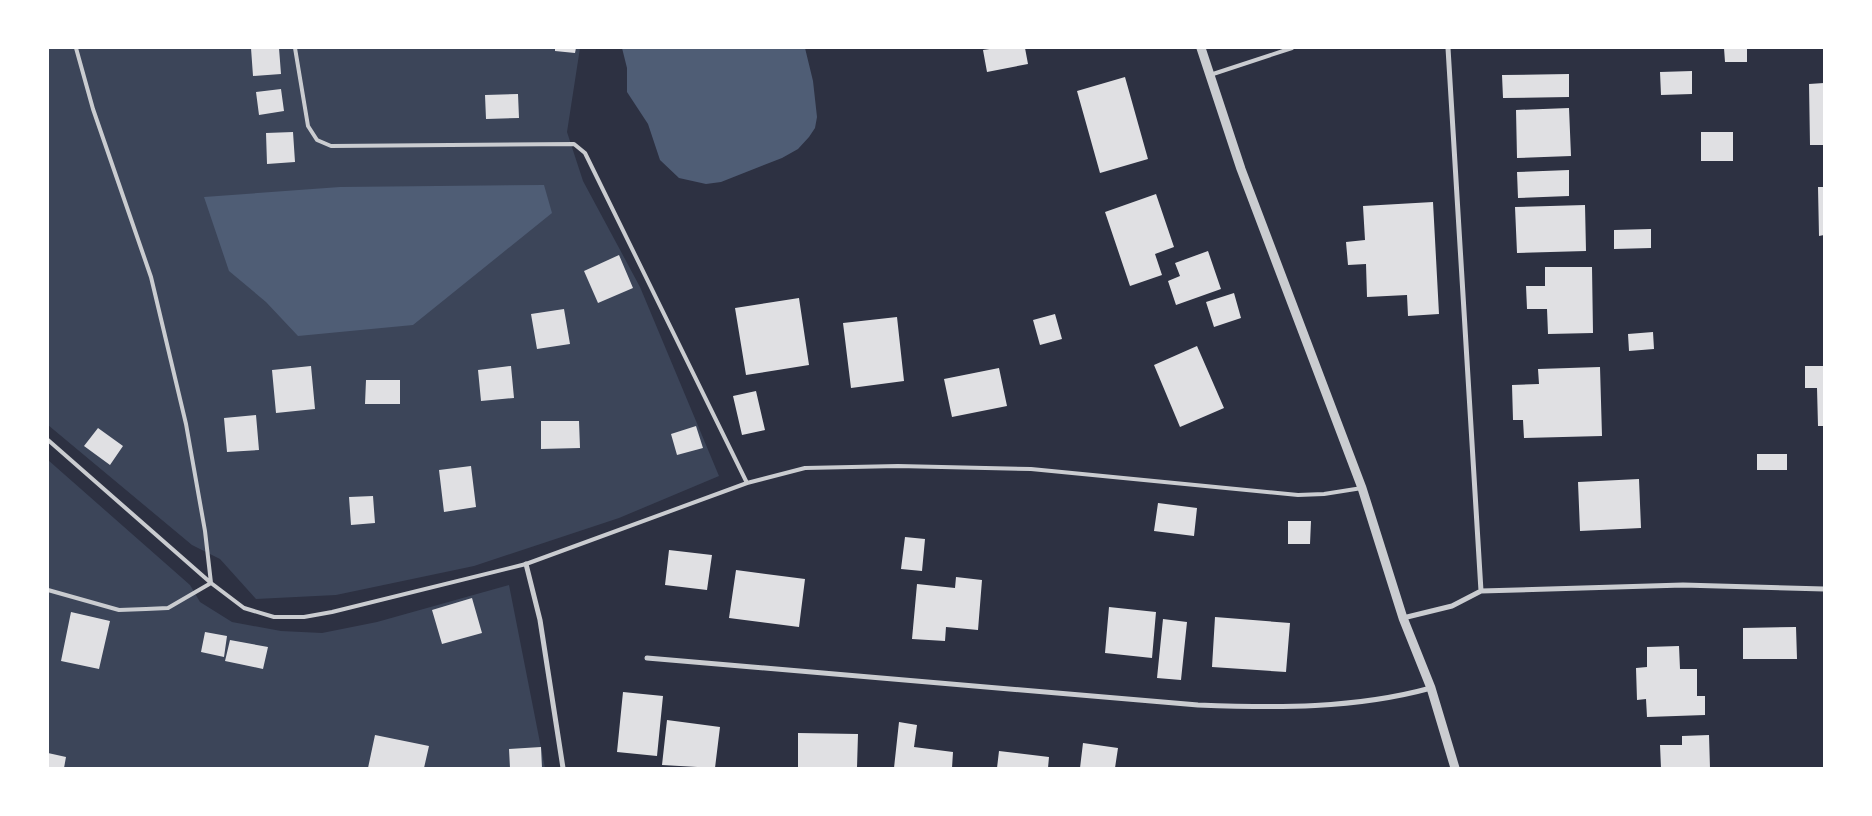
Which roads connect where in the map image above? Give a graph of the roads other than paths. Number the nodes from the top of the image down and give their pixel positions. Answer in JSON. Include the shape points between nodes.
{"nodes":[{"id":1,"x":76,"y":48,"type":"edge"},
{"id":2,"x":295,"y":48,"type":"edge"},
{"id":3,"x":1201,"y":48,"type":"edge"},
{"id":4,"x":1292,"y":48,"type":"edge"},
{"id":5,"x":1448,"y":48,"type":"edge"},
{"id":6,"x":1210,"y":74,"type":"junction"},
{"id":7,"x":48,"y":440,"type":"edge"},
{"id":8,"x":747,"y":483,"type":"junction"},
{"id":9,"x":1362,"y":488,"type":"junction"},
{"id":10,"x":526,"y":564,"type":"junction"},
{"id":11,"x":211,"y":583,"type":"junction"},
{"id":12,"x":1824,"y":589,"type":"edge"},
{"id":13,"x":48,"y":590,"type":"edge"},
{"id":14,"x":1481,"y":592,"type":"junction"},
{"id":15,"x":1403,"y":618,"type":"junction"},
{"id":16,"x":646,"y":658,"type":"dead end"},
{"id":17,"x":1431,"y":688,"type":"junction"},
{"id":18,"x":563,"y":768,"type":"edge"},
{"id":19,"x":1455,"y":768,"type":"edge"}],
"edges":[{"from":1,"to":11,"type":"lane","via":[[93,109],[151,277],[186,424]]},
{"from":2,"to":8,"type":"lane","via":[[308,126],[317,140],[331,146],[574,144],[586,154]]},
{"from":3,"to":6,"type":"street"},
{"from":4,"to":6,"type":"lane"},
{"from":5,"to":14,"type":"street"},
{"from":6,"to":9,"type":"street","via":[[1241,169]]},
{"from":7,"to":11,"type":"lane"},
{"from":8,"to":9,"type":"lane","via":[[805,468],[898,466],[1031,469],[1298,495]]},
{"from":8,"to":10,"type":"lane"},
{"from":9,"to":15,"type":"street"},
{"from":10,"to":11,"type":"lane","via":[[304,617],[274,617],[244,608]]},
{"from":10,"to":18,"type":"street","via":[[540,620]]},
{"from":11,"to":13,"type":"lane","via":[[168,608],[146,610],[119,610]]},
{"from":12,"to":14,"type":"street","via":[[1683,585]]},
{"from":14,"to":15,"type":"street","via":[[1452,606]]},
{"from":15,"to":17,"type":"street"},
{"from":16,"to":17,"type":"street","via":[[1198,705],[1344,705],[1394,698]]},
{"from":17,"to":19,"type":"street"}]}
